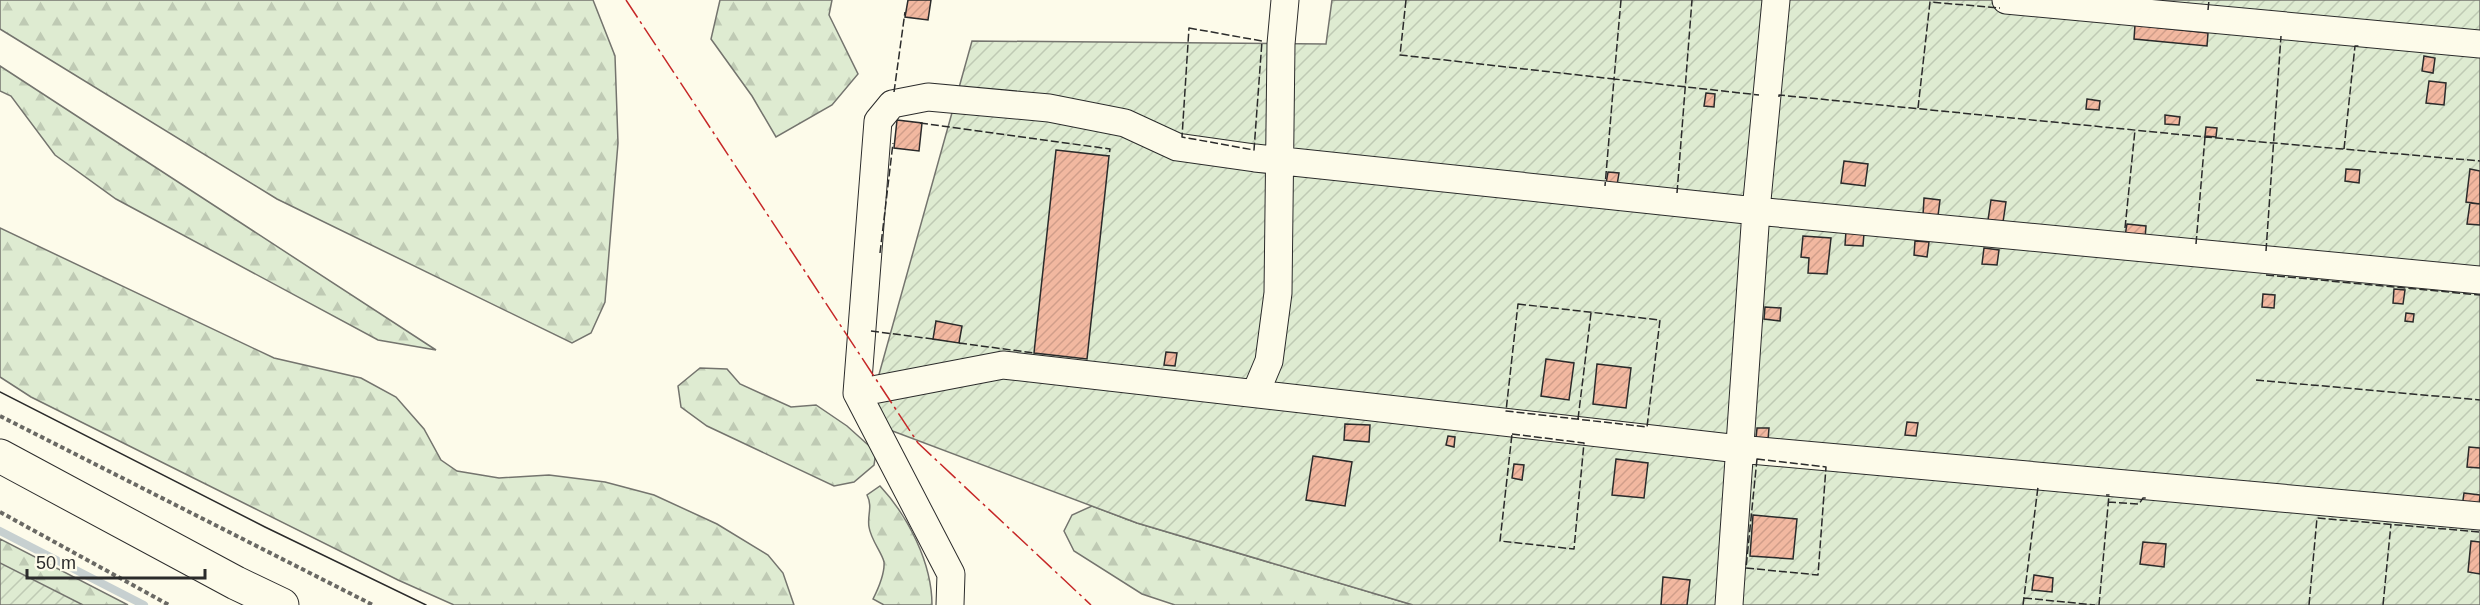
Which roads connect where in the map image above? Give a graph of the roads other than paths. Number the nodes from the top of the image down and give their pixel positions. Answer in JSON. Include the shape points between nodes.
{"nodes":[{"id":1,"x":1285,"y":0,"type":"edge"},
{"id":2,"x":1776,"y":0,"type":"edge"},
{"id":3,"x":2006,"y":0,"type":"edge"},
{"id":4,"x":2480,"y":44,"type":"edge"},
{"id":5,"x":1281,"y":160,"type":"junction"},
{"id":6,"x":1756,"y":211,"type":"junction"},
{"id":7,"x":2480,"y":280,"type":"edge"},
{"id":8,"x":1256,"y":392,"type":"junction"},
{"id":9,"x":857,"y":393,"type":"junction"},
{"id":10,"x":1739,"y":448,"type":"junction"},
{"id":11,"x":0,"y":456,"type":"edge"},
{"id":12,"x":2480,"y":516,"type":"edge"},
{"id":13,"x":282,"y":605,"type":"edge"},
{"id":14,"x":950,"y":605,"type":"edge"},
{"id":15,"x":1729,"y":605,"type":"edge"}],
"edges":[{"from":1,"to":5,"type":"lane"},
{"from":2,"to":6,"type":"lane"},
{"from":3,"to":4,"type":"lane"},
{"from":5,"to":6,"type":"lane"},
{"from":5,"to":8,"type":"lane","via":[[1278,293],[1269,361]]},
{"from":5,"to":9,"type":"lane","via":[[1177,147],[1125,123],[1049,108],[928,98],[892,104],[878,121]]},
{"from":6,"to":7,"type":"lane"},
{"from":6,"to":10,"type":"lane"},
{"from":8,"to":9,"type":"lane","via":[[1003,365]]},
{"from":8,"to":10,"type":"lane"},
{"from":9,"to":14,"type":"lane","via":[[951,574]]},
{"from":10,"to":12,"type":"lane"},
{"from":10,"to":15,"type":"lane"},
{"from":11,"to":13,"type":"main road"}]}
